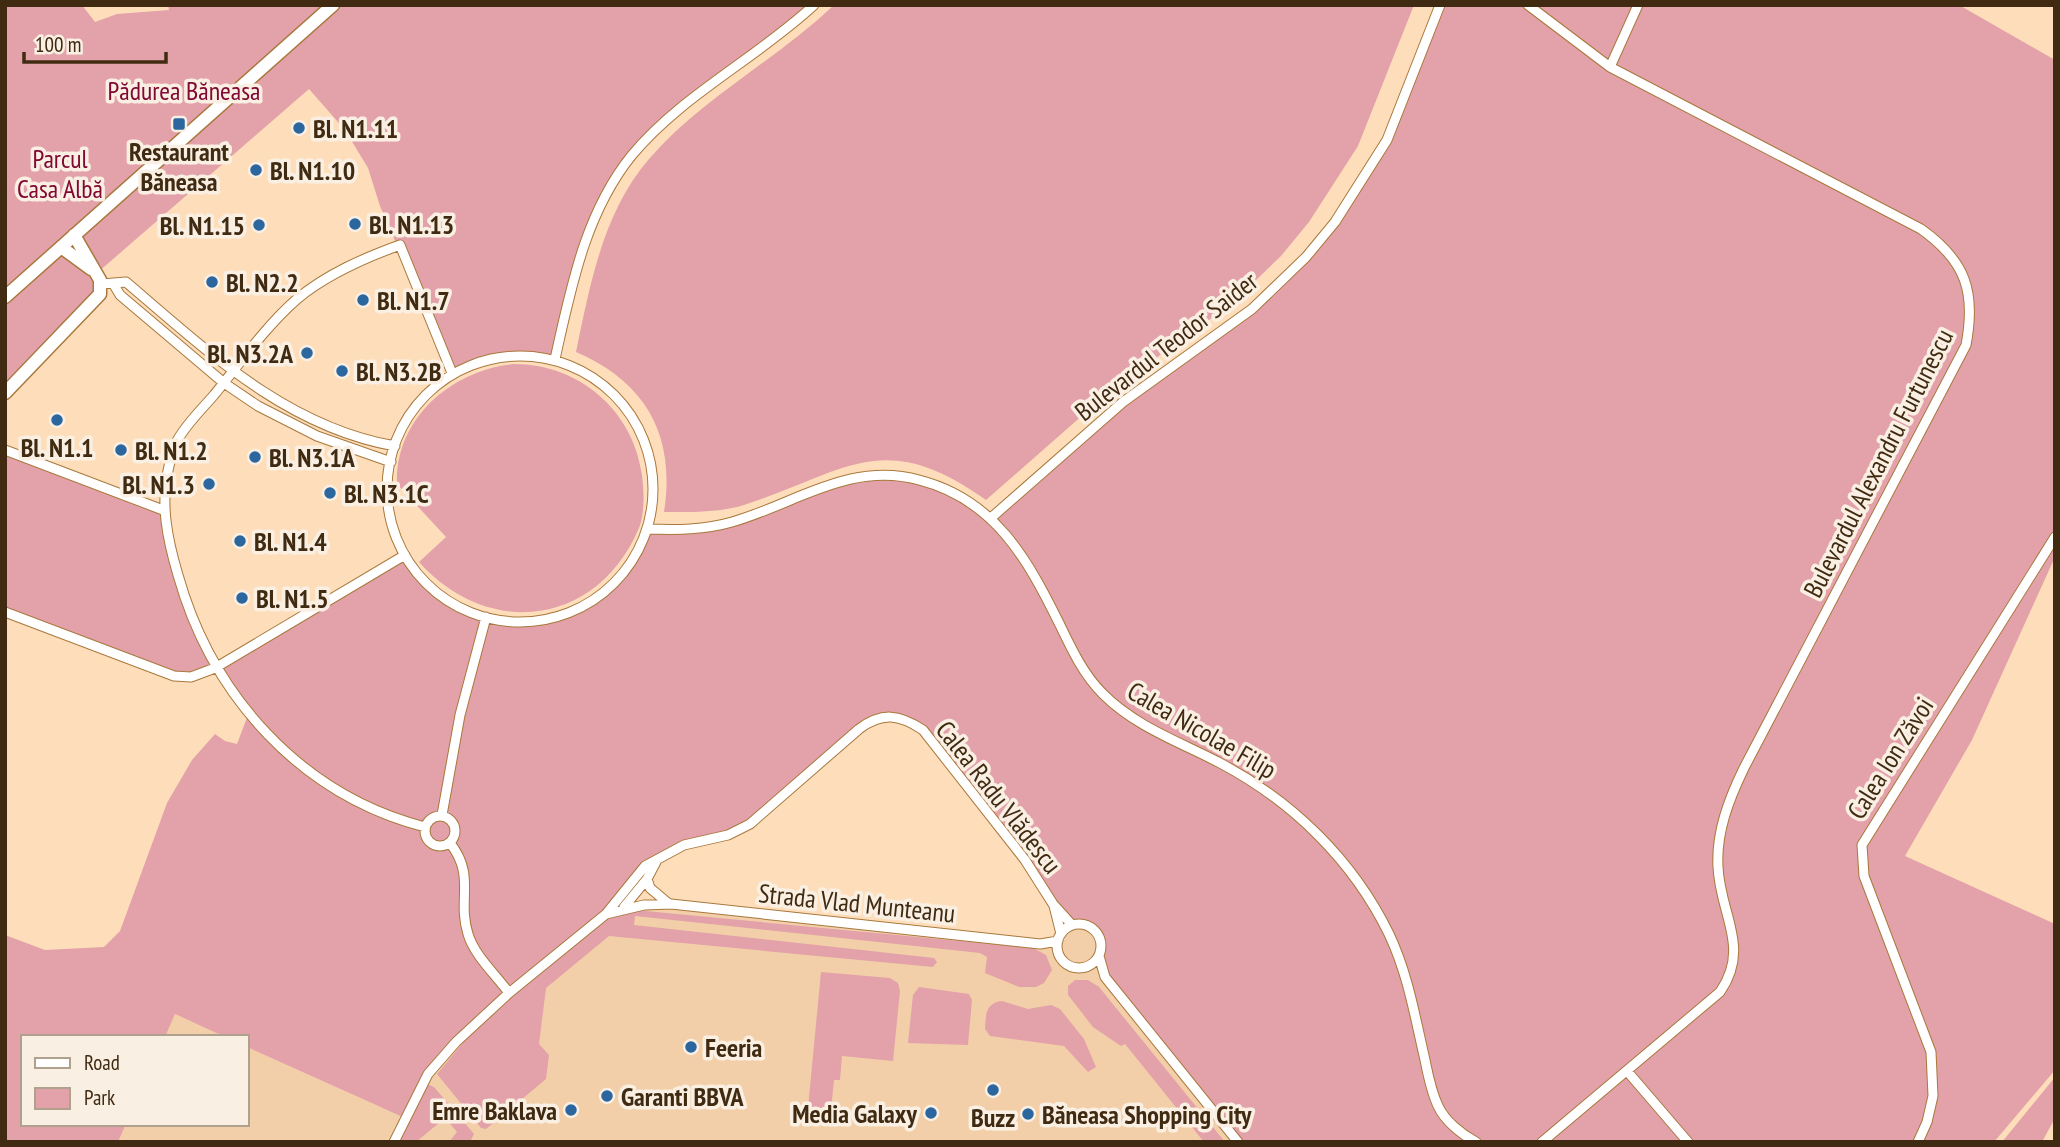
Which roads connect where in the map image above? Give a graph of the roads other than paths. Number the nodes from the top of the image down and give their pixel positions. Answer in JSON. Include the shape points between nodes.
{"nodes":[{"id":1,"x":333,"y":5,"type":"edge"},
{"id":2,"x":814,"y":5,"type":"edge"},
{"id":3,"x":1440,"y":5,"type":"edge"},
{"id":4,"x":1528,"y":5,"type":"edge"},
{"id":5,"x":1638,"y":5,"type":"edge"},
{"id":6,"x":1610,"y":67,"type":"junction"},
{"id":7,"x":74,"y":235,"type":"junction"},
{"id":8,"x":61,"y":247,"type":"junction"},
{"id":9,"x":104,"y":281,"type":"junction"},
{"id":10,"x":5,"y":297,"type":"edge"},
{"id":11,"x":555,"y":359,"type":"junction"},
{"id":12,"x":232,"y":372,"type":"junction"},
{"id":13,"x":452,"y":373,"type":"junction"},
{"id":14,"x":223,"y":383,"type":"junction"},
{"id":15,"x":5,"y":393,"type":"edge"},
{"id":16,"x":395,"y":446,"type":"junction"},
{"id":17,"x":5,"y":450,"type":"edge"},
{"id":18,"x":391,"y":462,"type":"junction"},
{"id":19,"x":163,"y":510,"type":"junction"},
{"id":20,"x":992,"y":517,"type":"junction"},
{"id":21,"x":649,"y":529,"type":"junction"},
{"id":22,"x":2055,"y":537,"type":"edge"},
{"id":23,"x":405,"y":555,"type":"junction"},
{"id":24,"x":5,"y":612,"type":"edge"},
{"id":25,"x":485,"y":617,"type":"junction"},
{"id":26,"x":215,"y":668,"type":"junction"},
{"id":27,"x":442,"y":815,"type":"junction"},
{"id":28,"x":425,"y":827,"type":"junction"},
{"id":29,"x":450,"y":844,"type":"junction"},
{"id":30,"x":659,"y":858,"type":"junction"},
{"id":31,"x":635,"y":875,"type":"junction"},
{"id":32,"x":648,"y":879,"type":"junction"},
{"id":33,"x":635,"y":896,"type":"junction"},
{"id":34,"x":1054,"y":904,"type":"junction"},
{"id":35,"x":644,"y":905,"type":"junction"},
{"id":36,"x":671,"y":905,"type":"junction"},
{"id":37,"x":624,"y":908,"type":"junction"},
{"id":38,"x":606,"y":914,"type":"junction"},
{"id":39,"x":1072,"y":925,"type":"junction"},
{"id":40,"x":1059,"y":937,"type":"junction"},
{"id":41,"x":1040,"y":944,"type":"junction"},
{"id":42,"x":1058,"y":952,"type":"junction"},
{"id":43,"x":1099,"y":956,"type":"junction"},
{"id":44,"x":1085,"y":967,"type":"junction"},
{"id":45,"x":1105,"y":977,"type":"junction"},
{"id":46,"x":509,"y":993,"type":"junction"},
{"id":47,"x":1627,"y":1071,"type":"junction"},
{"id":48,"x":394,"y":1142,"type":"edge"},
{"id":49,"x":1238,"y":1142,"type":"edge"},
{"id":50,"x":1476,"y":1142,"type":"edge"},
{"id":51,"x":1542,"y":1142,"type":"edge"},
{"id":52,"x":1688,"y":1142,"type":"edge"},
{"id":53,"x":1918,"y":1142,"type":"edge"}],
"edges":[{"from":1,"to":7,"type":"street"},
{"from":2,"to":11,"type":"street","via":[[682,109],[632,156],[611,185],[585,239]]},
{"from":3,"to":20,"type":"street","name":"Bulevardul Teodor Saider","via":[[1387,140],[1306,257],[1252,309],[1123,402]]},
{"from":4,"to":6,"type":"street","name":"Bulevardul Alexandru Furtunescu"},
{"from":5,"to":6,"type":"street"},
{"from":6,"to":47,"type":"street","name":"Bulevardul Alexandru Furtunescu","via":[[1921,229],[1957,262],[1971,300],[1966,345],[1744,768],[1727,809],[1718,866],[1735,952],[1729,979],[1720,992]]},
{"from":7,"to":8,"type":"street"},
{"from":7,"to":9,"type":"street"},
{"from":8,"to":9,"type":"street"},
{"from":8,"to":10,"type":"street"},
{"from":9,"to":12,"type":"street","via":[[126,282]]},
{"from":9,"to":14,"type":"street"},
{"from":9,"to":15,"type":"street","via":[[95,301]]},
{"from":11,"to":13,"type":"street","via":[[497,357]]},
{"from":11,"to":21,"type":"street","via":[[609,391],[635,425],[653,485]]},
{"from":12,"to":13,"type":"street","via":[[297,299],[341,270],[400,245]]},
{"from":12,"to":14,"type":"street"},
{"from":12,"to":16,"type":"street","via":[[320,423]]},
{"from":13,"to":16,"type":"street","via":[[408,417]]},
{"from":14,"to":18,"type":"street","via":[[317,436]]},
{"from":14,"to":19,"type":"street","via":[[178,438],[168,468]]},
{"from":16,"to":18,"type":"street"},
{"from":17,"to":19,"type":"street"},
{"from":18,"to":23,"type":"street","via":[[390,514]]},
{"from":19,"to":26,"type":"street","via":[[193,624]]},
{"from":20,"to":21,"type":"street","name":"Calea Nicolae Filip","via":[[938,486],[874,475],[830,484],[723,524],[695,530]]},
{"from":20,"to":50,"type":"street","name":"Calea Nicolae Filip","via":[[1028,564],[1099,691],[1129,717],[1272,794],[1342,862],[1375,910],[1399,959],[1439,1109]]},
{"from":21,"to":25,"type":"street","via":[[626,569],[589,604],[535,621]]},
{"from":22,"to":53,"type":"street","name":"Calea Ion Zăvoi","via":[[1862,845],[1864,876],[1931,1052],[1933,1096]]},
{"from":23,"to":25,"type":"street","via":[[430,586],[457,606]]},
{"from":23,"to":26,"type":"street"},
{"from":24,"to":26,"type":"street","via":[[174,676],[191,677]]},
{"from":25,"to":27,"type":"street","via":[[460,715]]},
{"from":26,"to":28,"type":"street","via":[[248,715],[310,772],[375,808]]},
{"from":27,"to":28,"type":"street","via":[[430,819]]},
{"from":27,"to":29,"type":"street","via":[[455,825]]},
{"from":28,"to":29,"type":"street","via":[[432,844]]},
{"from":29,"to":46,"type":"street","via":[[466,877],[468,935]]},
{"from":30,"to":31,"type":"street","name":"Calea Radu Vlădescu"},
{"from":30,"to":32,"type":"street","name":"Calea Radu Vlădescu"},
{"from":30,"to":34,"type":"street","name":"Calea Radu Vlădescu","via":[[750,824],[873,718],[896,716],[923,730]]},
{"from":31,"to":33,"type":"street"},
{"from":31,"to":38,"type":"street","name":"Calea Radu Vlădescu"},
{"from":32,"to":33,"type":"street","name":"Calea Radu Vlădescu"},
{"from":32,"to":36,"type":"street","via":[[650,888]]},
{"from":33,"to":35,"type":"street"},
{"from":33,"to":37,"type":"street","name":"Calea Radu Vlădescu"},
{"from":34,"to":39,"type":"street","name":"Calea Radu Vlădescu"},
{"from":34,"to":40,"type":"street","name":"Calea Radu Vlădescu"},
{"from":35,"to":36,"type":"street","name":"Calea Radu Vlădescu"},
{"from":35,"to":37,"type":"street","name":"Calea Radu Vlădescu"},
{"from":36,"to":41,"type":"street","name":"Strada Vlad Munteanu"},
{"from":37,"to":38,"type":"street","name":"Calea Radu Vlădescu"},
{"from":38,"to":46,"type":"street","name":"Calea Radu Vlădescu"},
{"from":39,"to":40,"type":"street"},
{"from":39,"to":43,"type":"street","via":[[1085,925],[1096,932],[1101,943]]},
{"from":40,"to":41,"type":"street","name":"Strada Vlad Munteanu"},
{"from":40,"to":42,"type":"street"},
{"from":41,"to":42,"type":"street","name":"Strada Vlad Munteanu"},
{"from":42,"to":44,"type":"street","via":[[1071,967]]},
{"from":43,"to":44,"type":"street"},
{"from":43,"to":45,"type":"street"},
{"from":44,"to":45,"type":"street"},
{"from":45,"to":49,"type":"street"},
{"from":46,"to":48,"type":"street","name":"Calea Radu Vlădescu","via":[[428,1074]]},
{"from":47,"to":51,"type":"street"},
{"from":47,"to":52,"type":"street"}]}
